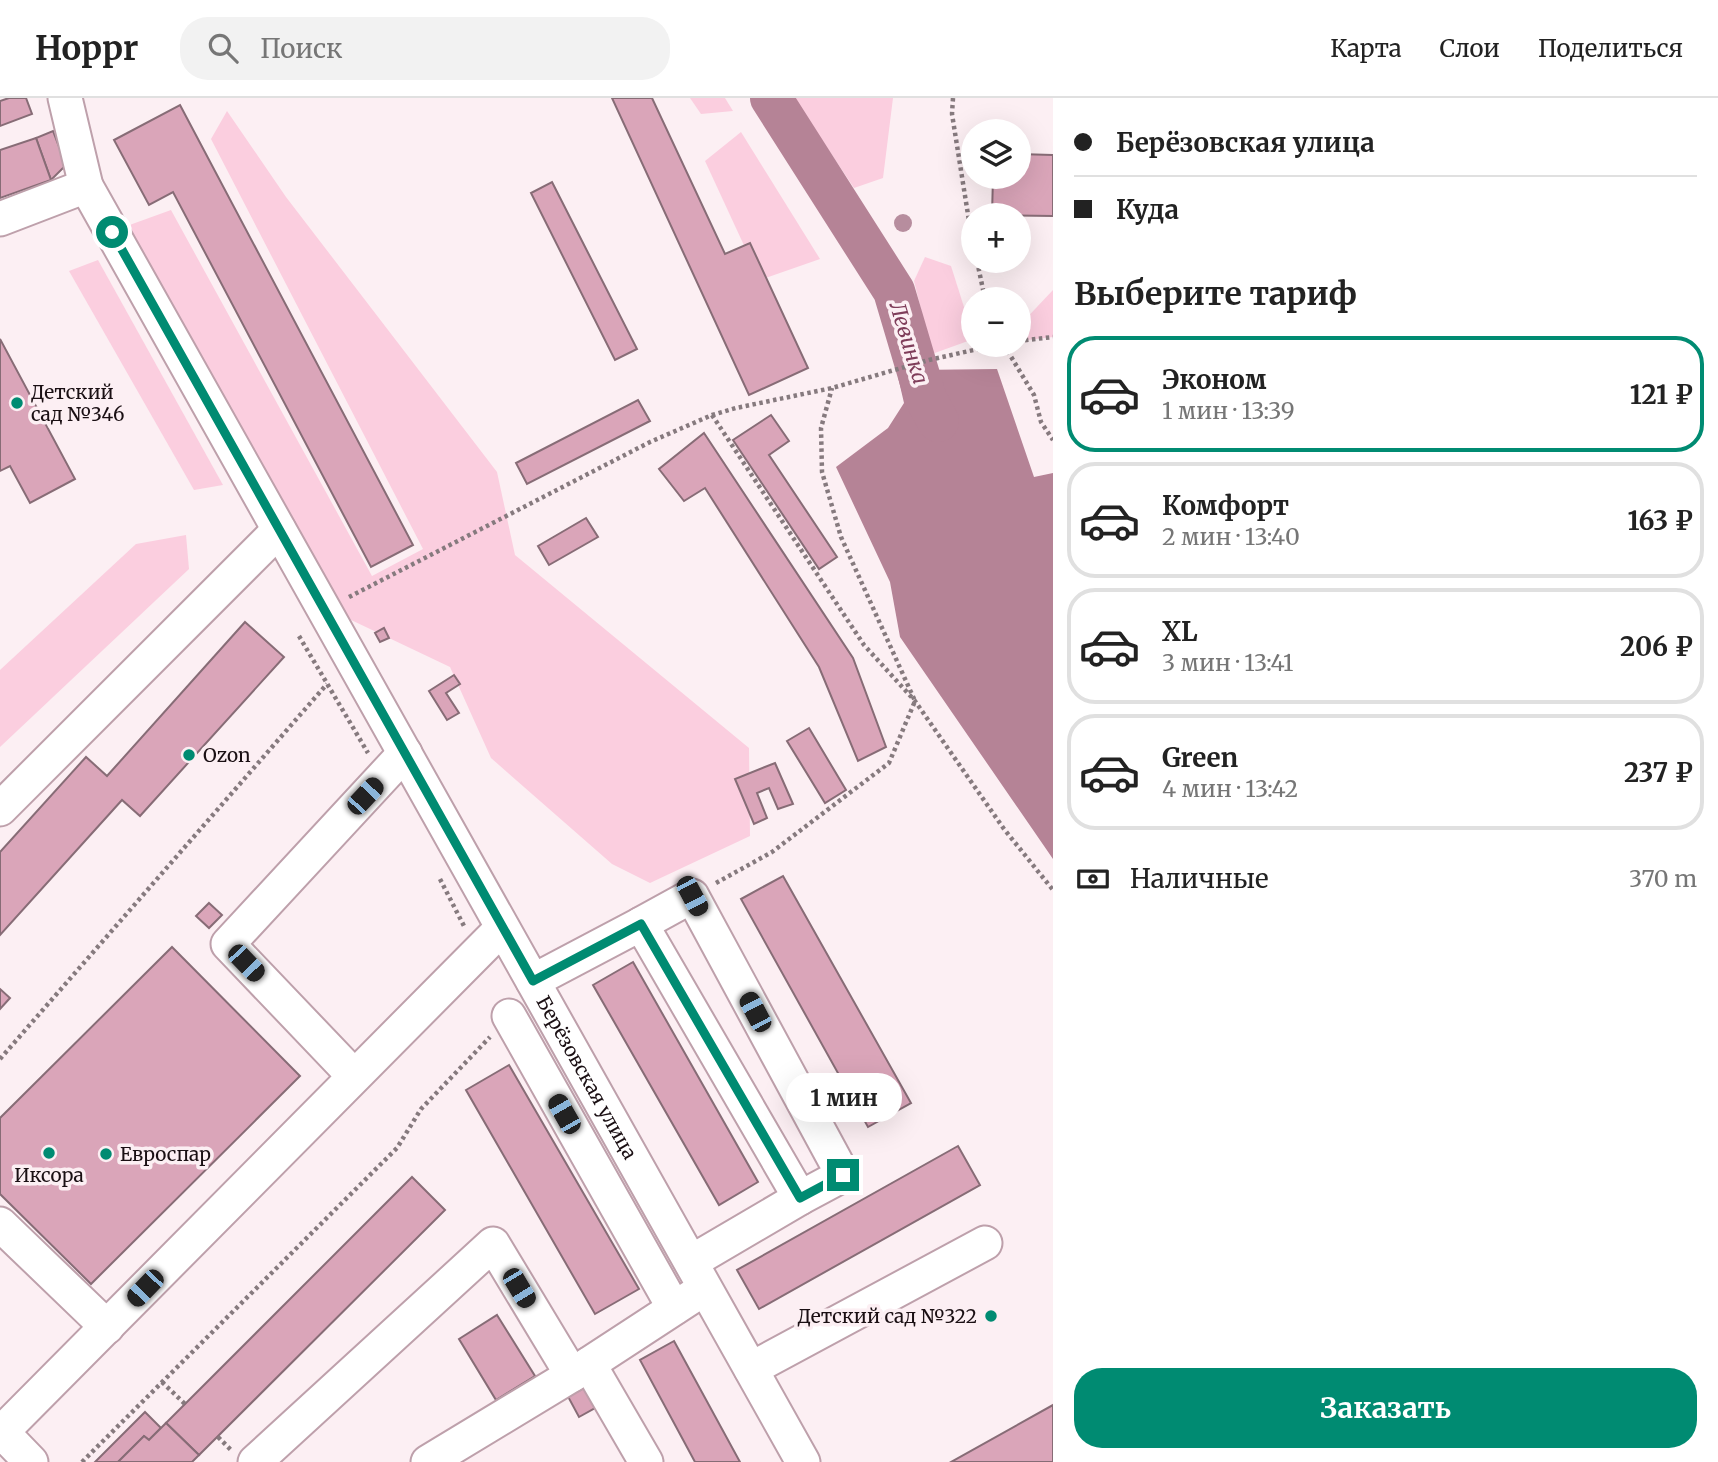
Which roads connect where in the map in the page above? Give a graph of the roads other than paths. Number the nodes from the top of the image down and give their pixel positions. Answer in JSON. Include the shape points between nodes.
{"nodes":[{"id":1,"x":65,"y":98,"type":"edge"},
{"id":2,"x":86,"y":186,"type":"junction"},
{"id":3,"x":0,"y":219,"type":"edge"},
{"id":4,"x":279,"y":530,"type":"junction"},
{"id":5,"x":405,"y":753,"type":"junction"},
{"id":6,"x":0,"y":809,"type":"edge"},
{"id":7,"x":641,"y":924,"type":"junction"},
{"id":8,"x":502,"y":928,"type":"junction"},
{"id":9,"x":533,"y":981,"type":"junction"},
{"id":10,"x":509,"y":1016,"type":"road end"},
{"id":11,"x":354,"y":1076,"type":"junction"},
{"id":12,"x":800,"y":1198,"type":"junction"},
{"id":13,"x":0,"y":1224,"type":"edge"},
{"id":14,"x":985,"y":1243,"type":"dead end"},
{"id":15,"x":698,"y":1275,"type":"junction"},
{"id":16,"x":674,"y":1308,"type":"junction"},
{"id":17,"x":107,"y":1326,"type":"junction"},
{"id":18,"x":751,"y":1369,"type":"junction"},
{"id":19,"x":580,"y":1370,"type":"junction"},
{"id":20,"x":1,"y":1433,"type":"edge"},
{"id":21,"x":31,"y":1462,"type":"edge"},
{"id":22,"x":254,"y":1462,"type":"edge"},
{"id":23,"x":428,"y":1462,"type":"edge"},
{"id":24,"x":646,"y":1462,"type":"edge"},
{"id":25,"x":803,"y":1462,"type":"edge"}],
"edges":[{"from":1,"to":2,"type":"street","name":"Берёзовская улица"},
{"from":2,"to":3,"type":"street"},
{"from":2,"to":4,"type":"street","name":"Берёзовская улица"},
{"from":4,"to":5,"type":"street","name":"Берёзовская улица"},
{"from":4,"to":6,"type":"street"},
{"from":5,"to":8,"type":"street","name":"Берёзовская улица"},
{"from":5,"to":11,"type":"street","via":[[228,944]]},
{"from":7,"to":9,"type":"street"},
{"from":7,"to":12,"type":"street"},
{"from":7,"to":12,"type":"street","via":[[692,896],[843,1175]]},
{"from":8,"to":9,"type":"street","name":"Берёзовская улица"},
{"from":8,"to":11,"type":"street"},
{"from":9,"to":15,"type":"street","name":"Берёзовская улица"},
{"from":10,"to":16,"type":"street"},
{"from":11,"to":17,"type":"street"},
{"from":12,"to":15,"type":"street"},
{"from":13,"to":17,"type":"street"},
{"from":14,"to":18,"type":"street"},
{"from":15,"to":16,"type":"street"},
{"from":15,"to":18,"type":"street","name":"Берёзовская улица"},
{"from":16,"to":19,"type":"street"},
{"from":17,"to":20,"type":"street"},
{"from":18,"to":25,"type":"street","name":"Берёзовская улица"},
{"from":19,"to":22,"type":"street","via":[[493,1244]]},
{"from":19,"to":23,"type":"street"},
{"from":19,"to":24,"type":"street"},
{"from":20,"to":21,"type":"street"}]}
